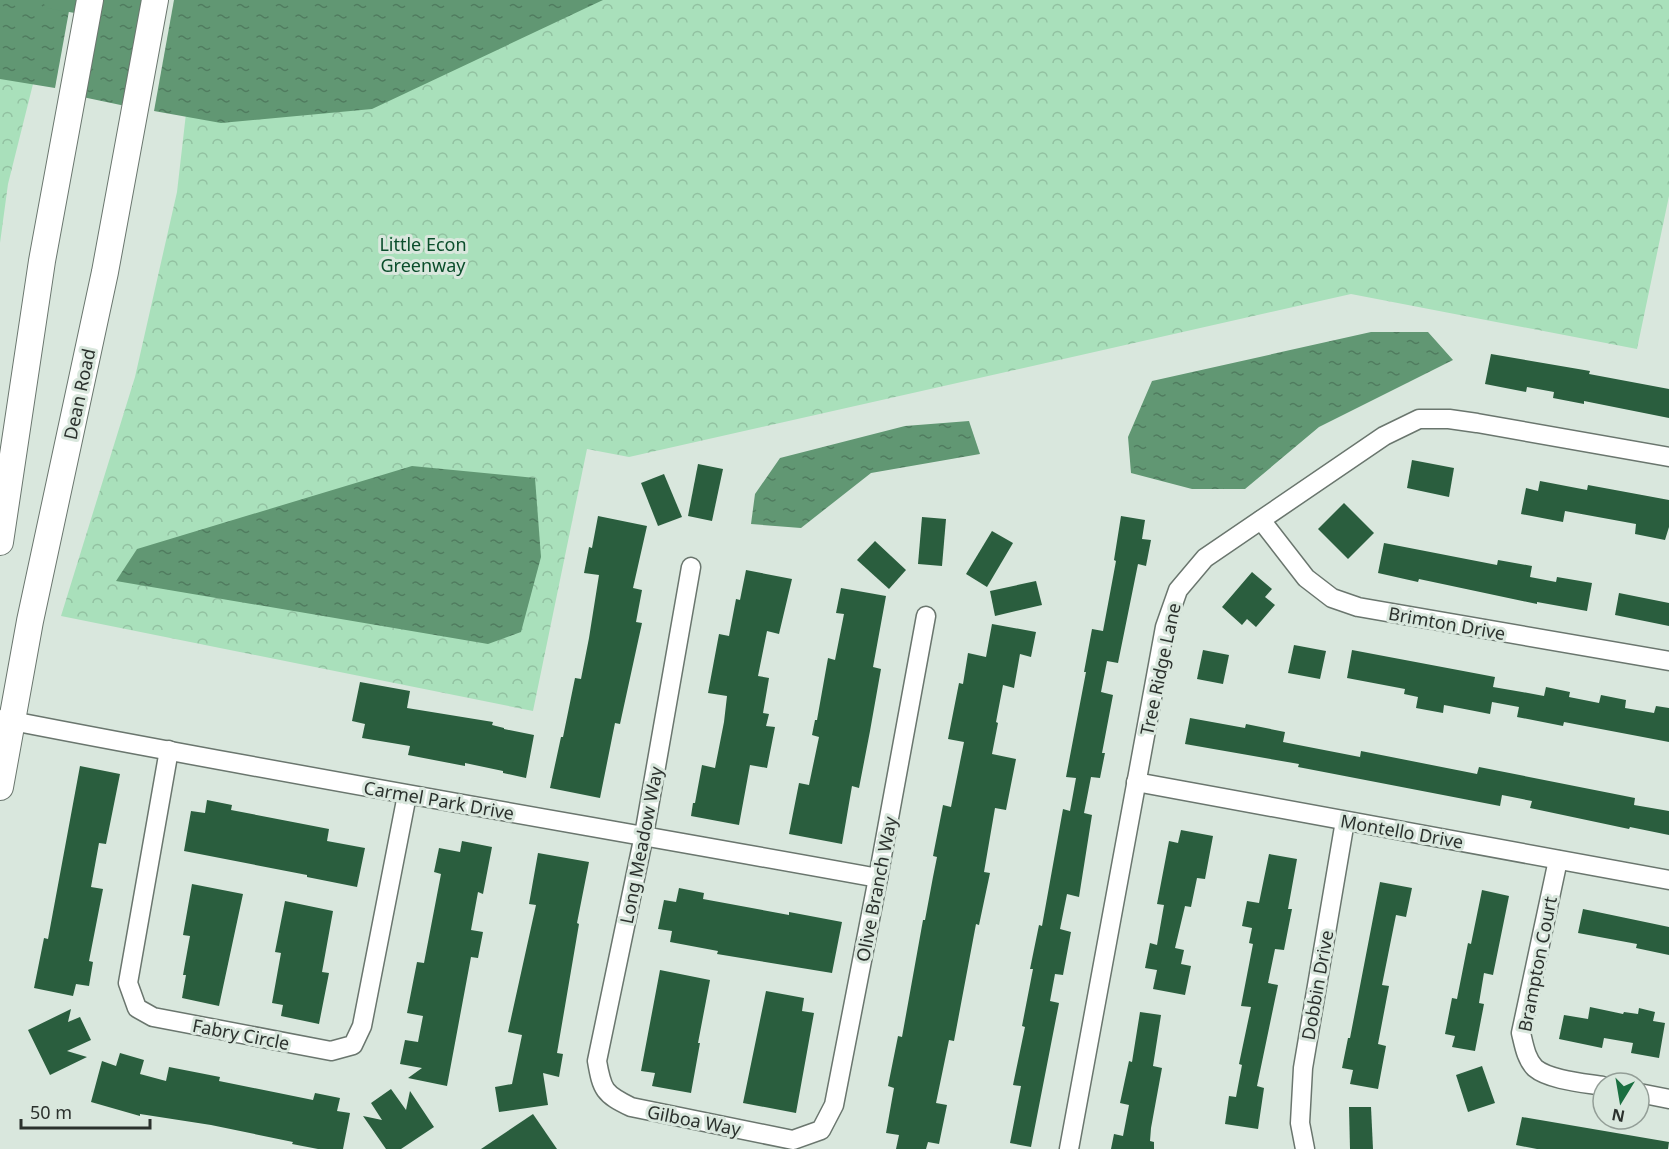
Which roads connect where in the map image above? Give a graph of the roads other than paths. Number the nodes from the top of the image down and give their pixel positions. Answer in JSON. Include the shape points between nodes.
{"nodes":[{"id":1,"x":90,"y":0,"type":"edge"},
{"id":2,"x":155,"y":0,"type":"edge"},
{"id":3,"x":1669,"y":457,"type":"edge"},
{"id":4,"x":1261,"y":520,"type":"junction"},
{"id":5,"x":0,"y":542,"type":"edge"},
{"id":6,"x":691,"y":567,"type":"dead end"},
{"id":7,"x":926,"y":616,"type":"dead end"},
{"id":8,"x":1669,"y":661,"type":"edge"},
{"id":9,"x":6,"y":720,"type":"edge"},
{"id":10,"x":169,"y":750,"type":"junction"},
{"id":11,"x":1136,"y":782,"type":"junction"},
{"id":12,"x":0,"y":787,"type":"edge"},
{"id":13,"x":407,"y":795,"type":"junction"},
{"id":14,"x":1345,"y":821,"type":"junction"},
{"id":15,"x":644,"y":835,"type":"junction"},
{"id":16,"x":1558,"y":860,"type":"junction"},
{"id":17,"x":878,"y":878,"type":"junction"},
{"id":18,"x":1669,"y":879,"type":"edge"},
{"id":19,"x":1591,"y":1084,"type":"edge"},
{"id":20,"x":1651,"y":1095,"type":"edge"},
{"id":21,"x":1669,"y":1099,"type":"edge"},
{"id":22,"x":631,"y":1107,"type":"joint"},
{"id":23,"x":793,"y":1140,"type":"joint"},
{"id":24,"x":1069,"y":1149,"type":"edge"},
{"id":25,"x":1305,"y":1149,"type":"edge"}],
"edges":[{"from":1,"to":5,"type":"main road","via":[[31,329]]},
{"from":2,"to":9,"type":"main road","name":"Dean Road","via":[[105,272]]},
{"from":3,"to":4,"type":"street","name":"Tree Ridge Lane","via":[[1477,423],[1419,419],[1384,436]]},
{"from":4,"to":8,"type":"street","name":"Brimton Drive","via":[[1306,578],[1332,598],[1358,607]]},
{"from":4,"to":11,"type":"street","name":"Tree Ridge Lane","via":[[1205,558],[1178,590],[1165,627]]},
{"from":6,"to":15,"type":"street","name":"Long Meadow Way"},
{"from":7,"to":17,"type":"street","name":"Olive Branch Way"},
{"from":9,"to":10,"type":"street","name":"Carmel Park Drive"},
{"from":9,"to":12,"type":"main road","name":"Dean Road"},
{"from":10,"to":13,"type":"street","name":"Carmel Park Drive"},
{"from":10,"to":13,"type":"street","name":"Fabry Circle","via":[[128,983],[137,1008],[153,1017],[331,1052],[353,1045],[362,1026]]},
{"from":11,"to":14,"type":"street","name":"Montello Drive"},
{"from":11,"to":24,"type":"street","name":"Tree Ridge Lane"},
{"from":13,"to":15,"type":"street","name":"Carmel Park Drive"},
{"from":14,"to":16,"type":"street","name":"Montello Drive"},
{"from":14,"to":25,"type":"street","name":"Dobbin Drive","via":[[1303,1068],[1300,1123]]},
{"from":15,"to":17,"type":"street","name":"Carmel Park Drive"},
{"from":15,"to":22,"type":"street","name":"Long Meadow Way","via":[[597,1061],[601,1083],[611,1098]]},
{"from":16,"to":18,"type":"street","name":"Montello Drive"},
{"from":16,"to":19,"type":"street","name":"Brampton Court","via":[[1521,1033],[1535,1068],[1554,1077]]},
{"from":17,"to":23,"type":"street","name":"Olive Branch Way","via":[[834,1105],[821,1130]]},
{"from":20,"to":21,"type":"street"},
{"from":22,"to":23,"type":"street","name":"Gilboa Way"}]}
